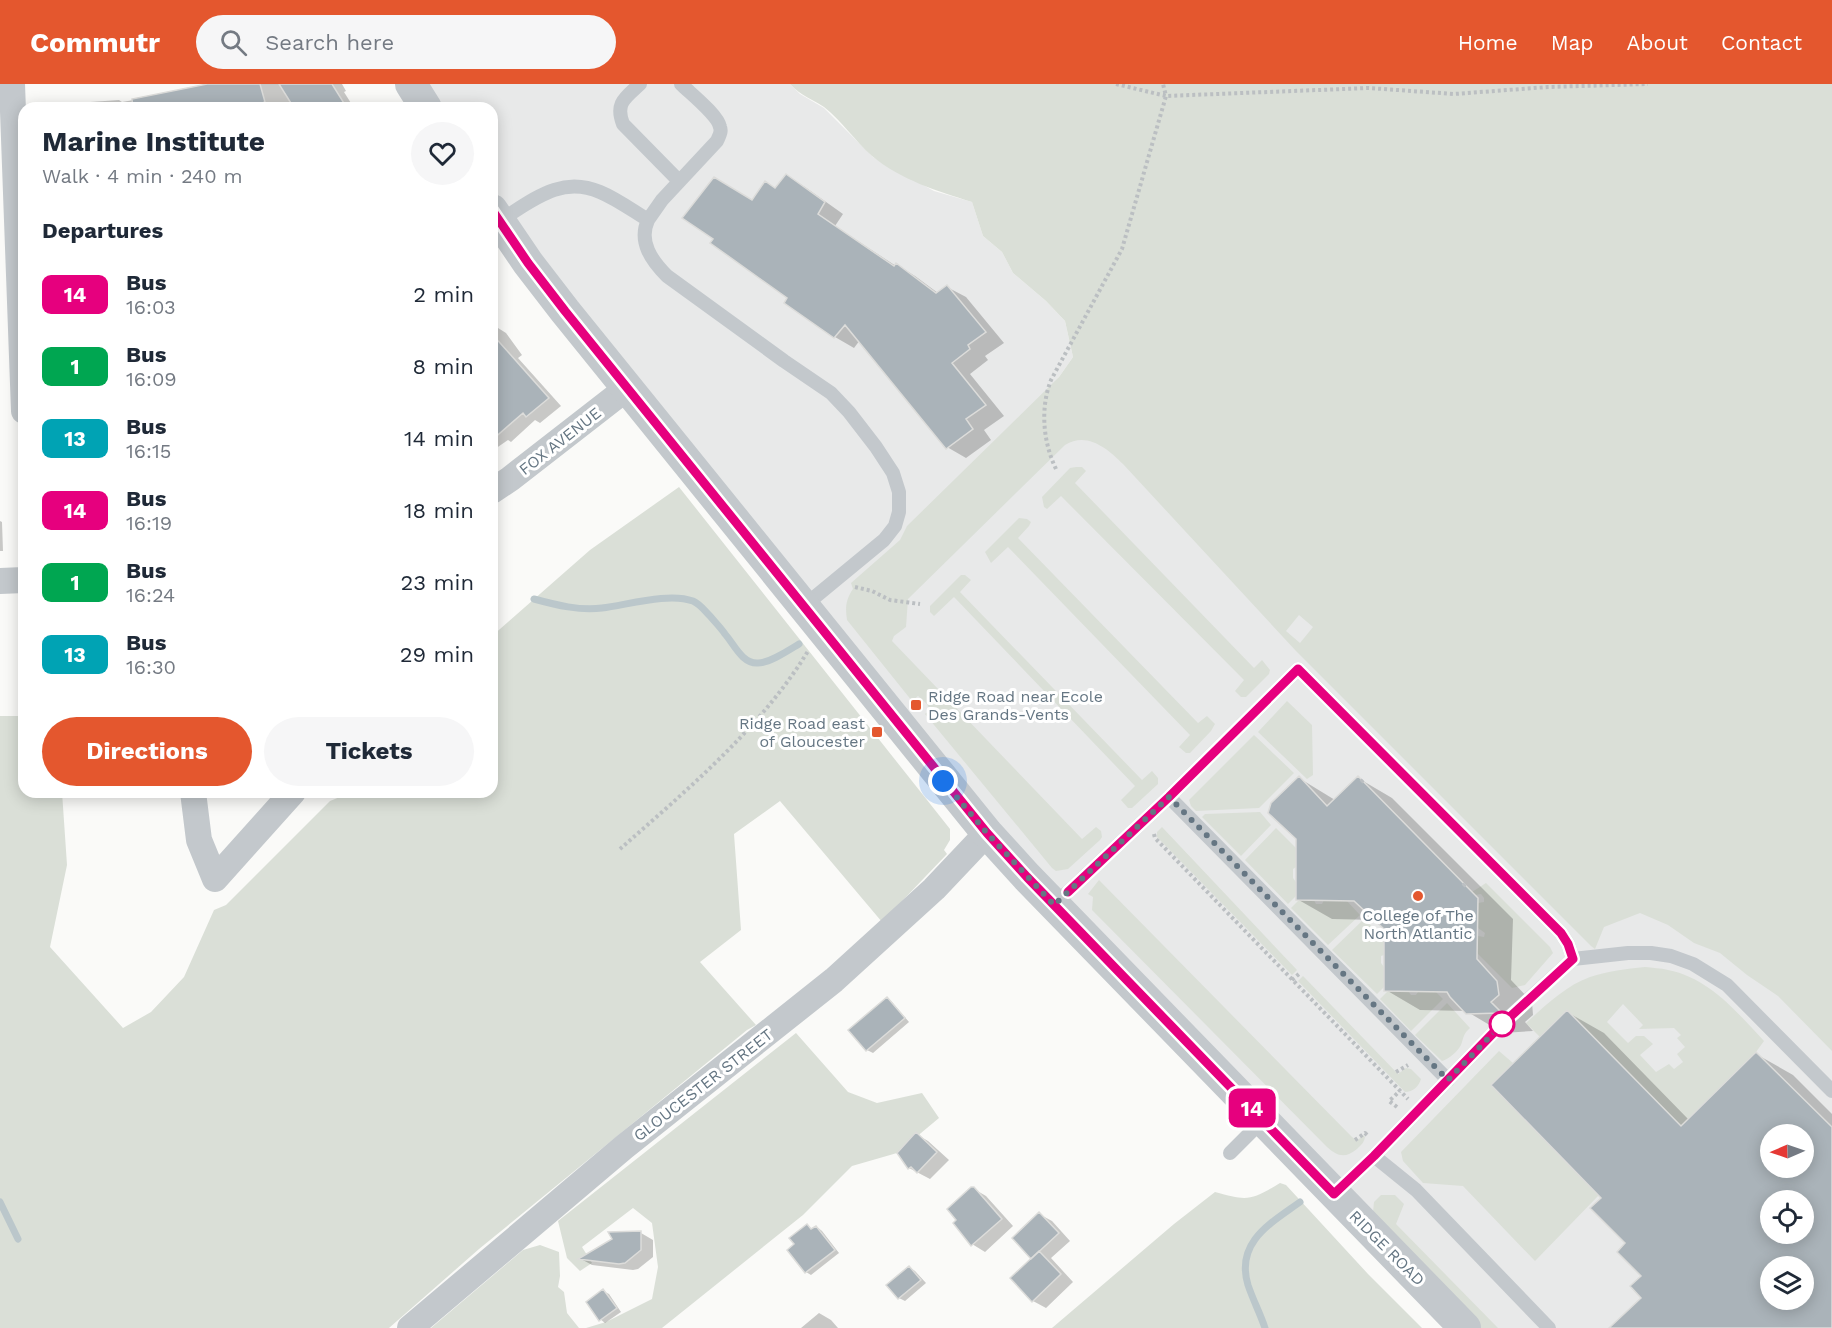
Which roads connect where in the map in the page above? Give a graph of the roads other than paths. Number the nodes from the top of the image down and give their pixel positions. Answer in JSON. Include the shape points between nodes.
{"nodes":[{"id":1,"x":12,"y":84,"type":"edge"},
{"id":2,"x":411,"y":84,"type":"edge"},
{"id":3,"x":640,"y":84,"type":"edge"},
{"id":4,"x":681,"y":84,"type":"edge"},
{"id":5,"x":422,"y":102,"type":"edge"},
{"id":6,"x":679,"y":181,"type":"junction"},
{"id":7,"x":8,"y":198,"type":"edge"},
{"id":8,"x":498,"y":215,"type":"edge"},
{"id":9,"x":498,"y":219,"type":"edge"},
{"id":10,"x":648,"y":220,"type":"junction"},
{"id":11,"x":18,"y":281,"type":"edge"},
{"id":12,"x":627,"y":388,"type":"junction"},
{"id":13,"x":498,"y":487,"type":"edge"},
{"id":14,"x":18,"y":580,"type":"edge"},
{"id":15,"x":0,"y":581,"type":"edge"},
{"id":16,"x":813,"y":617,"type":"junction"},
{"id":17,"x":1169,"y":797,"type":"junction"},
{"id":18,"x":194,"y":798,"type":"edge"},
{"id":19,"x":288,"y":798,"type":"edge"},
{"id":20,"x":987,"y":833,"type":"junction"},
{"id":21,"x":1054,"y":905,"type":"junction"},
{"id":22,"x":1573,"y":959,"type":"junction"},
{"id":23,"x":1448,"y":1080,"type":"junction"},
{"id":24,"x":1832,"y":1091,"type":"edge"},
{"id":25,"x":1263,"y":1120,"type":"junction"},
{"id":26,"x":1230,"y":1153,"type":"dead end"},
{"id":27,"x":1374,"y":1156,"type":"junction"},
{"id":28,"x":1334,"y":1194,"type":"junction"},
{"id":29,"x":410,"y":1328,"type":"edge"},
{"id":30,"x":1465,"y":1328,"type":"edge"},
{"id":31,"x":1549,"y":1328,"type":"edge"}],
"edges":[{"from":1,"to":7,"type":"street"},
{"from":2,"to":5,"type":"street"},
{"from":3,"to":6,"type":"lane","via":[[622,102],[619,112],[623,124]]},
{"from":4,"to":6,"type":"lane","via":[[713,116],[721,132]]},
{"from":6,"to":10,"type":"lane"},
{"from":7,"to":11,"type":"street"},
{"from":8,"to":10,"type":"lane","via":[[551,191],[578,185],[602,192]]},
{"from":9,"to":12,"type":"street","name":"RIDGE ROAD"},
{"from":10,"to":16,"type":"lane","via":[[644,230],[647,248],[667,276],[831,393],[849,411],[893,473],[899,492],[895,526]]},
{"from":12,"to":13,"type":"street","name":"FOX AVENUE"},
{"from":12,"to":16,"type":"street","name":"RIDGE ROAD"},
{"from":14,"to":15,"type":"street"},
{"from":16,"to":20,"type":"street","name":"RIDGE ROAD"},
{"from":17,"to":21,"type":"lane"},
{"from":17,"to":22,"type":"lane","via":[[1298,669],[1561,933]]},
{"from":17,"to":23,"type":"lane"},
{"from":18,"to":19,"type":"street","via":[[199,840],[214,879]]},
{"from":20,"to":21,"type":"street","name":"RIDGE ROAD"},
{"from":20,"to":29,"type":"street","name":"GLOUCESTER STREET","via":[[927,896],[834,980],[624,1147]]},
{"from":21,"to":25,"type":"street","name":"RIDGE ROAD"},
{"from":22,"to":23,"type":"lane"},
{"from":22,"to":24,"type":"lane","via":[[1651,953],[1693,964],[1727,985]]},
{"from":23,"to":27,"type":"lane"},
{"from":25,"to":26,"type":"lane"},
{"from":25,"to":28,"type":"street","name":"RIDGE ROAD"},
{"from":27,"to":28,"type":"lane"},
{"from":27,"to":31,"type":"lane","via":[[1416,1190]]},
{"from":28,"to":30,"type":"street","name":"RIDGE ROAD"}]}
